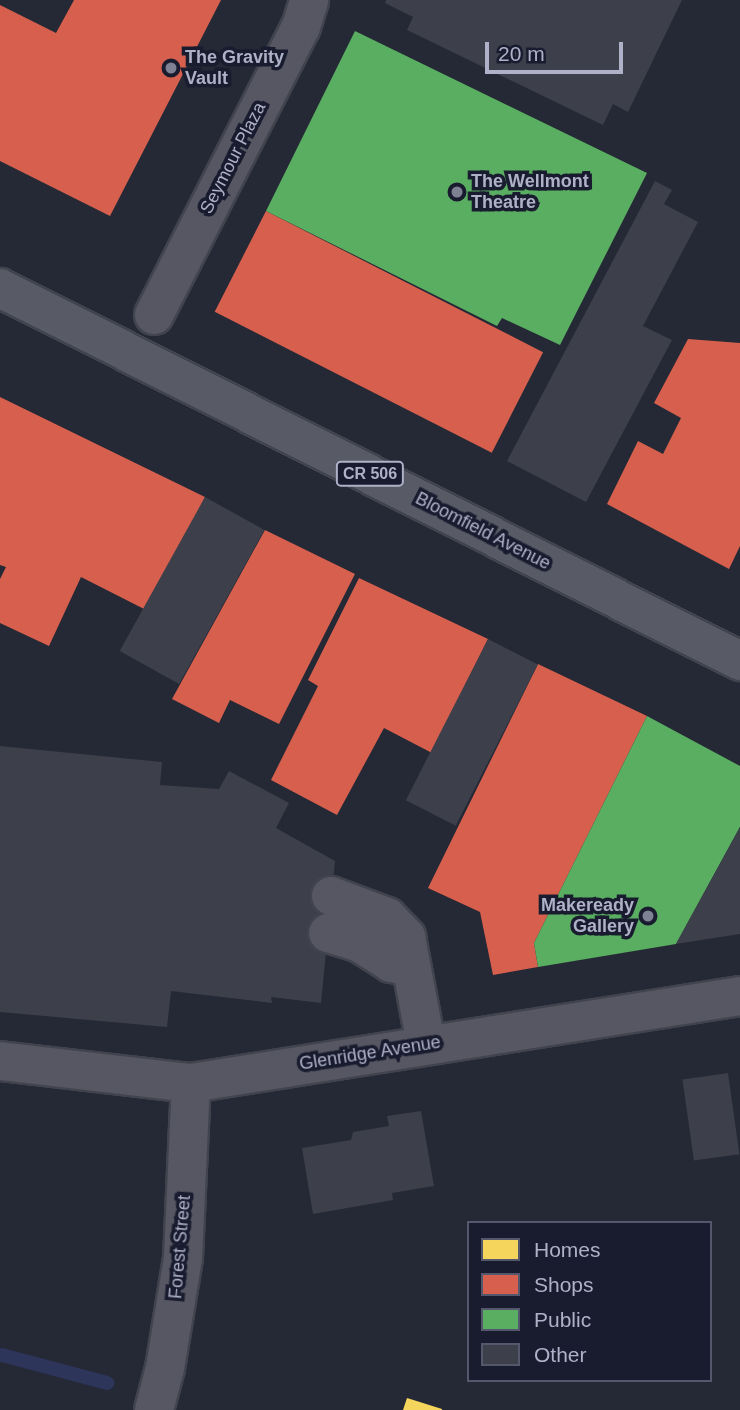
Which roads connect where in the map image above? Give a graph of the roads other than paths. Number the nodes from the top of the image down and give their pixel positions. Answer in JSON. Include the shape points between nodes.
{"nodes":[{"id":1,"x":309,"y":0,"type":"edge"},
{"id":2,"x":0,"y":288,"type":"edge"},
{"id":3,"x":154,"y":315,"type":"dead end"},
{"id":4,"x":740,"y":661,"type":"edge"},
{"id":5,"x":330,"y":914,"type":"dead end"},
{"id":6,"x":740,"y":996,"type":"edge"},
{"id":7,"x":426,"y":1044,"type":"junction"},
{"id":8,"x":0,"y":1061,"type":"edge"},
{"id":9,"x":191,"y":1083,"type":"junction"},
{"id":10,"x":154,"y":1410,"type":"edge"}],
"edges":[{"from":1,"to":3,"type":"street","name":"Seymour Plaza","via":[[301,27]]},
{"from":2,"to":4,"type":"main road","name":"Bloomfield Avenue","number":"CR 506"},
{"from":5,"to":7,"type":"street","via":[[387,917],[406,937]]},
{"from":6,"to":7,"type":"street","name":"Glenridge Avenue"},
{"from":7,"to":9,"type":"street","name":"Glenridge Avenue"},
{"from":8,"to":9,"type":"street","name":"Glenridge Avenue"},
{"from":9,"to":10,"type":"street","name":"Forest Street","via":[[183,1258]]}]}
